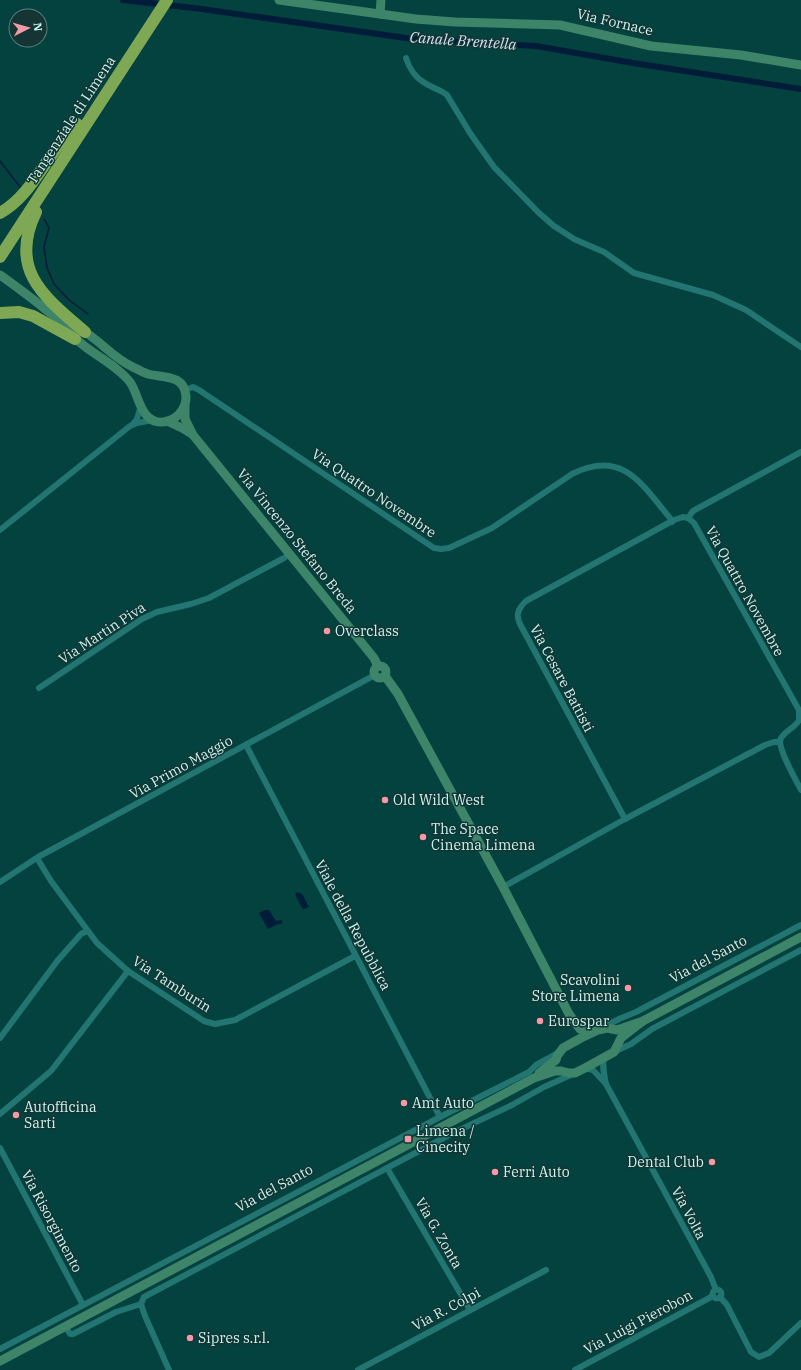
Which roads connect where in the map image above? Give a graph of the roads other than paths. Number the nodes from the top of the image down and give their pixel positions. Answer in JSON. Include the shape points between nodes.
{"nodes":[{"id":1,"x":157,"y":0,"type":"edge"},
{"id":2,"x":167,"y":0,"type":"edge"},
{"id":3,"x":279,"y":0,"type":"edge"},
{"id":4,"x":381,"y":0,"type":"edge"},
{"id":5,"x":380,"y":14,"type":"junction"},
{"id":6,"x":136,"y":40,"type":"junction"},
{"id":7,"x":406,"y":58,"type":"dead end"},
{"id":8,"x":801,"y":65,"type":"edge"},
{"id":9,"x":80,"y":126,"type":"junction"},
{"id":10,"x":0,"y":213,"type":"edge"},
{"id":11,"x":0,"y":243,"type":"edge"},
{"id":12,"x":0,"y":257,"type":"edge"},
{"id":13,"x":0,"y":275,"type":"edge"},
{"id":14,"x":0,"y":313,"type":"edge"},
{"id":15,"x":80,"y":335,"type":"junction"},
{"id":16,"x":801,"y":347,"type":"edge"},
{"id":17,"x":184,"y":390,"type":"junction"},
{"id":18,"x":141,"y":405,"type":"junction"},
{"id":19,"x":185,"y":406,"type":"junction"},
{"id":20,"x":153,"y":420,"type":"junction"},
{"id":21,"x":167,"y":421,"type":"junction"},
{"id":22,"x":130,"y":426,"type":"junction"},
{"id":23,"x":193,"y":435,"type":"junction"},
{"id":24,"x":801,"y":452,"type":"edge"},
{"id":25,"x":688,"y":518,"type":"junction"},
{"id":26,"x":672,"y":522,"type":"junction"},
{"id":27,"x":0,"y":530,"type":"edge"},
{"id":28,"x":289,"y":554,"type":"junction"},
{"id":29,"x":378,"y":666,"type":"junction"},
{"id":30,"x":375,"y":675,"type":"junction"},
{"id":31,"x":384,"y":676,"type":"junction"},
{"id":32,"x":39,"y":688,"type":"dead end"},
{"id":33,"x":800,"y":720,"type":"edge"},
{"id":34,"x":780,"y":742,"type":"junction"},
{"id":35,"x":246,"y":745,"type":"junction"},
{"id":36,"x":801,"y":790,"type":"edge"},
{"id":37,"x":625,"y":819,"type":"junction"},
{"id":38,"x":37,"y":858,"type":"junction"},
{"id":39,"x":0,"y":882,"type":"edge"},
{"id":40,"x":503,"y":888,"type":"junction"},
{"id":41,"x":801,"y":925,"type":"edge"},
{"id":42,"x":792,"y":930,"type":"junction"},
{"id":43,"x":87,"y":931,"type":"junction"},
{"id":44,"x":799,"y":938,"type":"edge"},
{"id":45,"x":801,"y":950,"type":"edge"},
{"id":46,"x":355,"y":956,"type":"junction"},
{"id":47,"x":128,"y":971,"type":"junction"},
{"id":48,"x":569,"y":1014,"type":"junction"},
{"id":49,"x":643,"y":1021,"type":"junction"},
{"id":50,"x":611,"y":1030,"type":"junction"},
{"id":51,"x":594,"y":1031,"type":"junction"},
{"id":52,"x":0,"y":1038,"type":"edge"},
{"id":53,"x":618,"y":1043,"type":"junction"},
{"id":54,"x":569,"y":1044,"type":"junction"},
{"id":55,"x":614,"y":1052,"type":"junction"},
{"id":56,"x":558,"y":1055,"type":"junction"},
{"id":57,"x":604,"y":1057,"type":"junction"},
{"id":58,"x":585,"y":1068,"type":"junction"},
{"id":59,"x":562,"y":1071,"type":"junction"},
{"id":60,"x":575,"y":1073,"type":"junction"},
{"id":61,"x":534,"y":1078,"type":"junction"},
{"id":62,"x":606,"y":1084,"type":"junction"},
{"id":63,"x":0,"y":1114,"type":"edge"},
{"id":64,"x":440,"y":1116,"type":"junction"},
{"id":65,"x":461,"y":1117,"type":"junction"},
{"id":66,"x":467,"y":1127,"type":"junction"},
{"id":67,"x":0,"y":1148,"type":"edge"},
{"id":68,"x":388,"y":1168,"type":"junction"},
{"id":69,"x":298,"y":1204,"type":"junction"},
{"id":70,"x":303,"y":1213,"type":"junction"},
{"id":71,"x":546,"y":1270,"type":"dead end"},
{"id":72,"x":714,"y":1293,"type":"junction"},
{"id":73,"x":141,"y":1304,"type":"junction"},
{"id":74,"x":83,"y":1305,"type":"junction"},
{"id":75,"x":470,"y":1310,"type":"junction"},
{"id":76,"x":801,"y":1323,"type":"edge"},
{"id":77,"x":65,"y":1326,"type":"junction"},
{"id":78,"x":0,"y":1349,"type":"edge"},
{"id":79,"x":0,"y":1361,"type":"edge"},
{"id":80,"x":168,"y":1370,"type":"edge"},
{"id":81,"x":358,"y":1370,"type":"edge"},
{"id":82,"x":575,"y":1370,"type":"edge"}],
"edges":[{"from":1,"to":6,"type":"highway","name":"Tangenziale di Limena"},
{"from":2,"to":6,"type":"highway","name":"Tangenziale di Limena"},
{"from":3,"to":5,"type":"street","name":"Via Fornace"},
{"from":4,"to":5,"type":"street"},
{"from":5,"to":8,"type":"street","name":"Via Fornace","via":[[455,22],[560,25],[651,46],[706,50]]},
{"from":6,"to":9,"type":"highway","name":"Tangenziale di Limena"},
{"from":7,"to":16,"type":"street","via":[[414,73],[424,83],[447,95],[494,167],[554,226],[574,239],[604,252],[634,273],[713,295],[746,310]]},
{"from":9,"to":10,"type":"highway","via":[[59,145],[25,192],[12,206]]},
{"from":9,"to":11,"type":"highway","name":"Tangenziale di Limena"},
{"from":9,"to":12,"type":"highway","name":"Tangenziale di Limena"},
{"from":9,"to":15,"type":"highway","via":[[72,151],[37,210],[28,231],[26,256],[42,294]]},
{"from":13,"to":15,"type":"street"},
{"from":14,"to":15,"type":"highway","via":[[19,312]]},
{"from":15,"to":17,"type":"street","via":[[124,363],[147,374],[167,376],[177,381]]},
{"from":15,"to":18,"type":"street","via":[[129,381]]},
{"from":17,"to":19,"type":"street","name":"Via Vincenzo Stefano Breda"},
{"from":17,"to":26,"type":"street","name":"Via Quattro Novembre","via":[[193,386],[434,548],[449,548],[492,528],[572,474],[597,466],[614,466],[634,477]]},
{"from":18,"to":20,"type":"street","via":[[148,417]]},
{"from":18,"to":22,"type":"street","via":[[137,419]]},
{"from":19,"to":21,"type":"street","via":[[174,420]]},
{"from":19,"to":23,"type":"street","name":"Via Vincenzo Stefano Breda","via":[[185,419]]},
{"from":20,"to":21,"type":"street","name":"Via Vincenzo Stefano Breda"},
{"from":20,"to":22,"type":"street"},
{"from":21,"to":23,"type":"street","name":"Via Vincenzo Stefano Breda"},
{"from":22,"to":27,"type":"street"},
{"from":23,"to":28,"type":"street","name":"Via Vincenzo Stefano Breda"},
{"from":24,"to":25,"type":"street","name":"Via Cesare Battisti","via":[[693,511]]},
{"from":25,"to":26,"type":"street","name":"Via Cesare Battisti","via":[[683,517]]},
{"from":25,"to":33,"type":"street","name":"Via Quattro Novembre","via":[[694,523],[799,710]]},
{"from":26,"to":37,"type":"street","name":"Via Cesare Battisti","via":[[526,601],[518,613],[520,624]]},
{"from":28,"to":29,"type":"street","name":"Via Vincenzo Stefano Breda"},
{"from":28,"to":32,"type":"street","name":"Via Martin Piva","via":[[209,598],[147,616]]},
{"from":29,"to":30,"type":"street","via":[[374,670]]},
{"from":29,"to":31,"type":"street","name":"Via Vincenzo Stefano Breda","via":[[385,668]]},
{"from":30,"to":31,"type":"street","via":[[380,678]]},
{"from":30,"to":35,"type":"street","name":"Via Primo Maggio"},
{"from":31,"to":40,"type":"street","name":"Via Vincenzo Stefano Breda","via":[[398,694]]},
{"from":33,"to":34,"type":"street","via":[[782,736]]},
{"from":34,"to":36,"type":"street","via":[[781,750]]},
{"from":34,"to":37,"type":"street","via":[[765,745]]},
{"from":35,"to":38,"type":"street","name":"Via Primo Maggio"},
{"from":35,"to":46,"type":"street","name":"Viale della Repubblica"},
{"from":37,"to":40,"type":"street"},
{"from":38,"to":39,"type":"street","name":"Via Primo Maggio"},
{"from":38,"to":43,"type":"street","name":"Via Tamburin"},
{"from":40,"to":48,"type":"street","name":"Via Vincenzo Stefano Breda"},
{"from":41,"to":42,"type":"street","name":"Via del Santo"},
{"from":42,"to":44,"type":"street"},
{"from":42,"to":51,"type":"street","name":"Via del Santo","via":[[636,1012]]},
{"from":43,"to":47,"type":"street","name":"Via Tamburin"},
{"from":43,"to":52,"type":"street","via":[[58,960]]},
{"from":44,"to":49,"type":"street"},
{"from":45,"to":55,"type":"street"},
{"from":46,"to":47,"type":"street","name":"Via Tamburin","via":[[234,1020],[220,1023],[204,1021]]},
{"from":46,"to":64,"type":"street","name":"Viale della Repubblica"},
{"from":47,"to":63,"type":"street","via":[[51,1071]]},
{"from":48,"to":51,"type":"street","name":"Via Vincenzo Stefano Breda","via":[[580,1029]]},
{"from":48,"to":54,"type":"street","name":"Via Vincenzo Stefano Breda","via":[[574,1032]]},
{"from":49,"to":50,"type":"street","name":"Via del Santo"},
{"from":49,"to":53,"type":"street"},
{"from":50,"to":51,"type":"street","name":"Via del Santo","via":[[604,1028]]},
{"from":50,"to":53,"type":"street","via":[[618,1038]]},
{"from":51,"to":54,"type":"street","name":"Via del Santo"},
{"from":53,"to":55,"type":"street"},
{"from":54,"to":56,"type":"street","name":"Via del Santo"},
{"from":55,"to":57,"type":"street"},
{"from":56,"to":59,"type":"street","via":[[557,1065]]},
{"from":56,"to":61,"type":"street","name":"Via del Santo"},
{"from":56,"to":64,"type":"street","name":"Via del Santo"},
{"from":57,"to":58,"type":"street"},
{"from":57,"to":62,"type":"street","via":[[603,1071]]},
{"from":58,"to":60,"type":"street"},
{"from":58,"to":62,"type":"street","via":[[593,1070]]},
{"from":59,"to":60,"type":"street"},
{"from":59,"to":61,"type":"street"},
{"from":60,"to":66,"type":"street"},
{"from":61,"to":65,"type":"street"},
{"from":62,"to":72,"type":"street","name":"Via Volta","via":[[707,1270]]},
{"from":64,"to":74,"type":"street","name":"Via del Santo"},
{"from":65,"to":66,"type":"street"},
{"from":65,"to":69,"type":"street"},
{"from":66,"to":68,"type":"street"},
{"from":67,"to":74,"type":"street","name":"Via Risorgimento"},
{"from":68,"to":70,"type":"street"},
{"from":68,"to":75,"type":"street","name":"Via G. Zonta"},
{"from":69,"to":70,"type":"street","name":"Via del Santo"},
{"from":69,"to":77,"type":"street"},
{"from":70,"to":73,"type":"street","via":[[144,1297]]},
{"from":71,"to":75,"type":"street","name":"Via R. Colpi"},
{"from":72,"to":76,"type":"street","name":"Via Volta","via":[[719,1290],[722,1293],[720,1298],[727,1305],[751,1352],[759,1357],[769,1353]]},
{"from":72,"to":82,"type":"street","name":"Via Luigi Pierobon"},
{"from":73,"to":77,"type":"street","via":[[116,1312],[73,1334],[70,1334]]},
{"from":73,"to":80,"type":"street"},
{"from":74,"to":78,"type":"street","name":"Via del Santo"},
{"from":75,"to":81,"type":"street","name":"Via R. Colpi"},
{"from":77,"to":79,"type":"street"}]}
